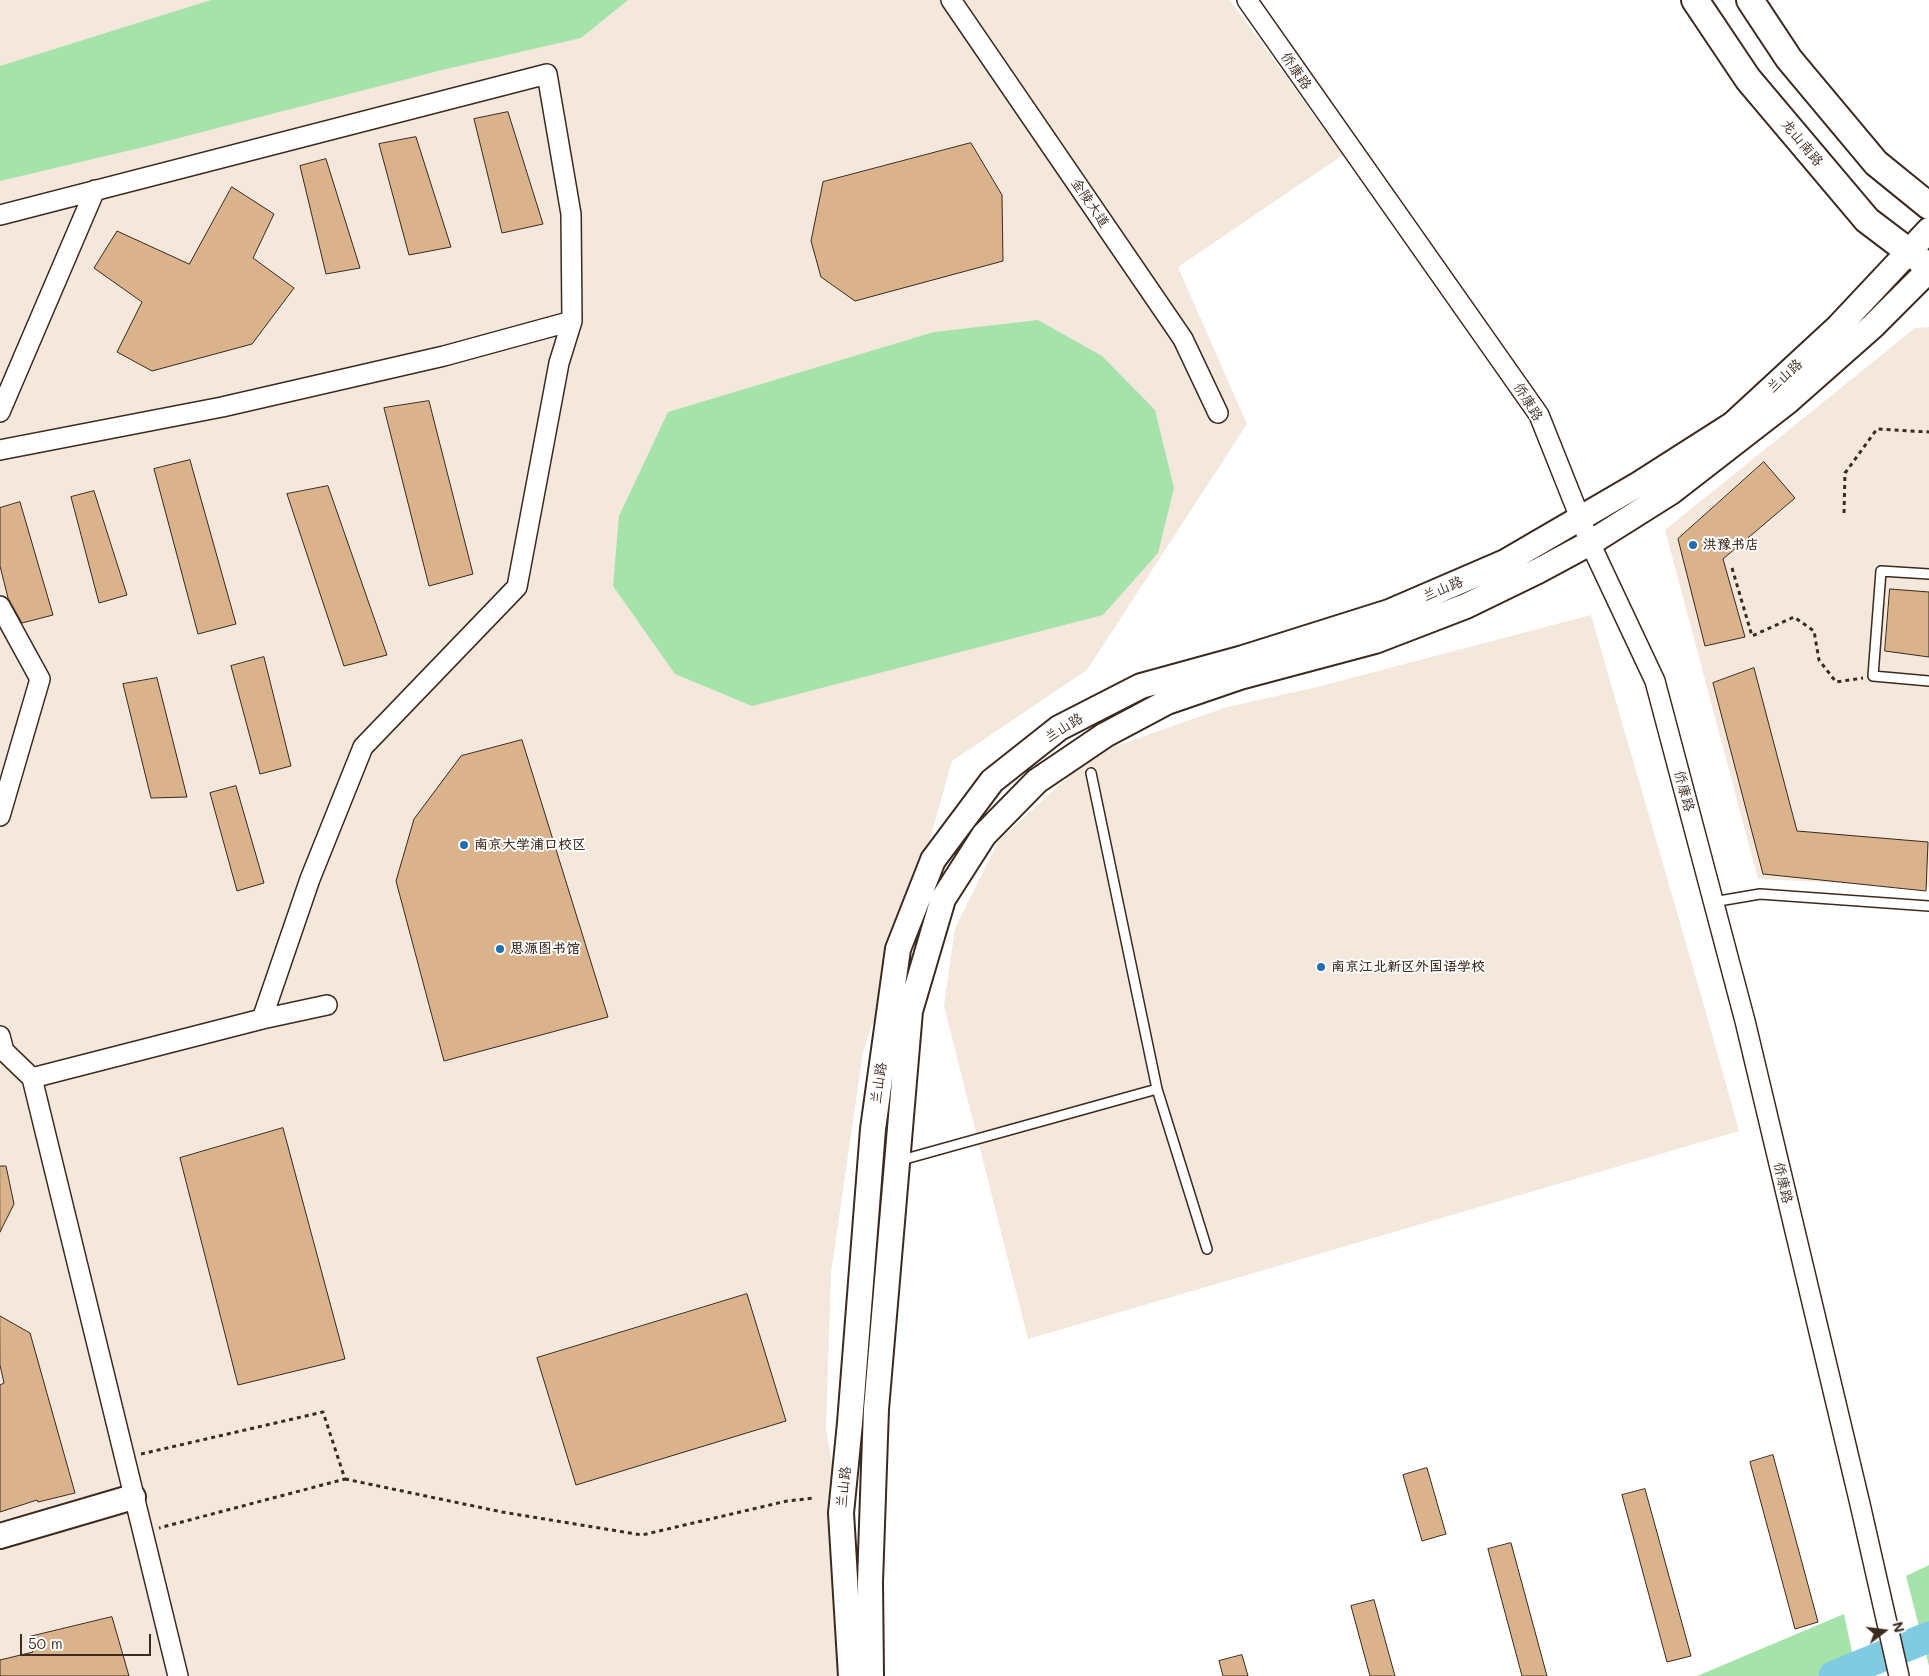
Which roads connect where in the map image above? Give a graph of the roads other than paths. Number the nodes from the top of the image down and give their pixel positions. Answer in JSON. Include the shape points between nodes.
{"nodes":[{"id":1,"x":950,"y":0,"type":"edge"},
{"id":2,"x":1247,"y":0,"type":"edge"},
{"id":3,"x":1695,"y":0,"type":"edge"},
{"id":4,"x":1750,"y":0,"type":"edge"},
{"id":5,"x":95,"y":190,"type":"junction"},
{"id":6,"x":1929,"y":206,"type":"edge"},
{"id":7,"x":0,"y":215,"type":"edge"},
{"id":8,"x":1929,"y":230,"type":"edge"},
{"id":9,"x":1922,"y":263,"type":"edge"},
{"id":10,"x":572,"y":321,"type":"junction"},
{"id":11,"x":0,"y":412,"type":"edge"},
{"id":12,"x":1218,"y":413,"type":"dead end"},
{"id":13,"x":0,"y":450,"type":"edge"},
{"id":14,"x":1580,"y":518,"type":"junction"},
{"id":15,"x":1590,"y":543,"type":"junction"},
{"id":16,"x":1929,"y":574,"type":"edge"},
{"id":17,"x":0,"y":606,"type":"edge"},
{"id":18,"x":1929,"y":681,"type":"edge"},
{"id":19,"x":1091,"y":773,"type":"dead end"},
{"id":20,"x":0,"y":816,"type":"edge"},
{"id":21,"x":1713,"y":902,"type":"junction"},
{"id":22,"x":1929,"y":906,"type":"edge"},
{"id":23,"x":327,"y":1004,"type":"dead end"},
{"id":24,"x":262,"y":1019,"type":"junction"},
{"id":25,"x":1,"y":1046,"type":"edge"},
{"id":26,"x":32,"y":1078,"type":"junction"},
{"id":27,"x":1157,"y":1089,"type":"junction"},
{"id":28,"x":898,"y":1161,"type":"junction"},
{"id":29,"x":1207,"y":1249,"type":"dead end"},
{"id":30,"x":133,"y":1497,"type":"junction"},
{"id":31,"x":0,"y":1536,"type":"edge"},
{"id":32,"x":178,"y":1676,"type":"edge"},
{"id":33,"x":851,"y":1676,"type":"edge"},
{"id":34,"x":871,"y":1676,"type":"edge"},
{"id":35,"x":1899,"y":1676,"type":"edge"}],
"edges":[{"from":1,"to":12,"type":"street","name":"金陵大道","via":[[1183,340]]},
{"from":2,"to":14,"type":"street","name":"侨康路","via":[[1539,414]]},
{"from":3,"to":9,"type":"main road","name":"龙山南路","via":[[1748,79],[1867,220]]},
{"from":4,"to":6,"type":"main road","via":[[1789,59],[1876,163]]},
{"from":5,"to":7,"type":"street"},
{"from":5,"to":10,"type":"street","via":[[547,74],[571,214]]},
{"from":5,"to":11,"type":"street"},
{"from":8,"to":9,"type":"street","name":"兰山路"},
{"from":9,"to":14,"type":"street","name":"兰山路","via":[[1838,327],[1733,424]]},
{"from":9,"to":15,"type":"street","name":"兰山路","via":[[1873,326],[1786,402],[1672,492]]},
{"from":10,"to":13,"type":"street","via":[[444,356],[232,405]]},
{"from":10,"to":24,"type":"street","via":[[559,364],[517,587],[363,747],[310,879]]},
{"from":14,"to":15,"type":"street","name":"侨康路"},
{"from":14,"to":33,"type":"street","name":"兰山路","via":[[1505,562],[1389,612],[1141,686],[1059,728],[992,781],[933,860],[898,950],[873,1129],[841,1513]]},
{"from":15,"to":21,"type":"street","name":"侨康路","via":[[1655,681]]},
{"from":15,"to":28,"type":"street","name":"兰山路","via":[[1466,606],[1375,641],[1240,678],[1168,702],[1105,735],[1037,781],[984,835],[943,899],[910,1011]]},
{"from":16,"to":18,"type":"lane","via":[[1881,571],[1873,676]]},
{"from":17,"to":20,"type":"street","via":[[40,679]]},
{"from":19,"to":27,"type":"lane"},
{"from":21,"to":22,"type":"lane","via":[[1760,894]]},
{"from":21,"to":35,"type":"street","name":"侨康路","via":[[1747,1030]]},
{"from":23,"to":24,"type":"street"},
{"from":24,"to":26,"type":"street"},
{"from":25,"to":26,"type":"street"},
{"from":26,"to":30,"type":"street"},
{"from":27,"to":28,"type":"lane"},
{"from":27,"to":29,"type":"lane"},
{"from":28,"to":34,"type":"street","name":"兰山路","via":[[876,1409],[870,1582]]},
{"from":30,"to":31,"type":"street"},
{"from":30,"to":32,"type":"street"}]}
